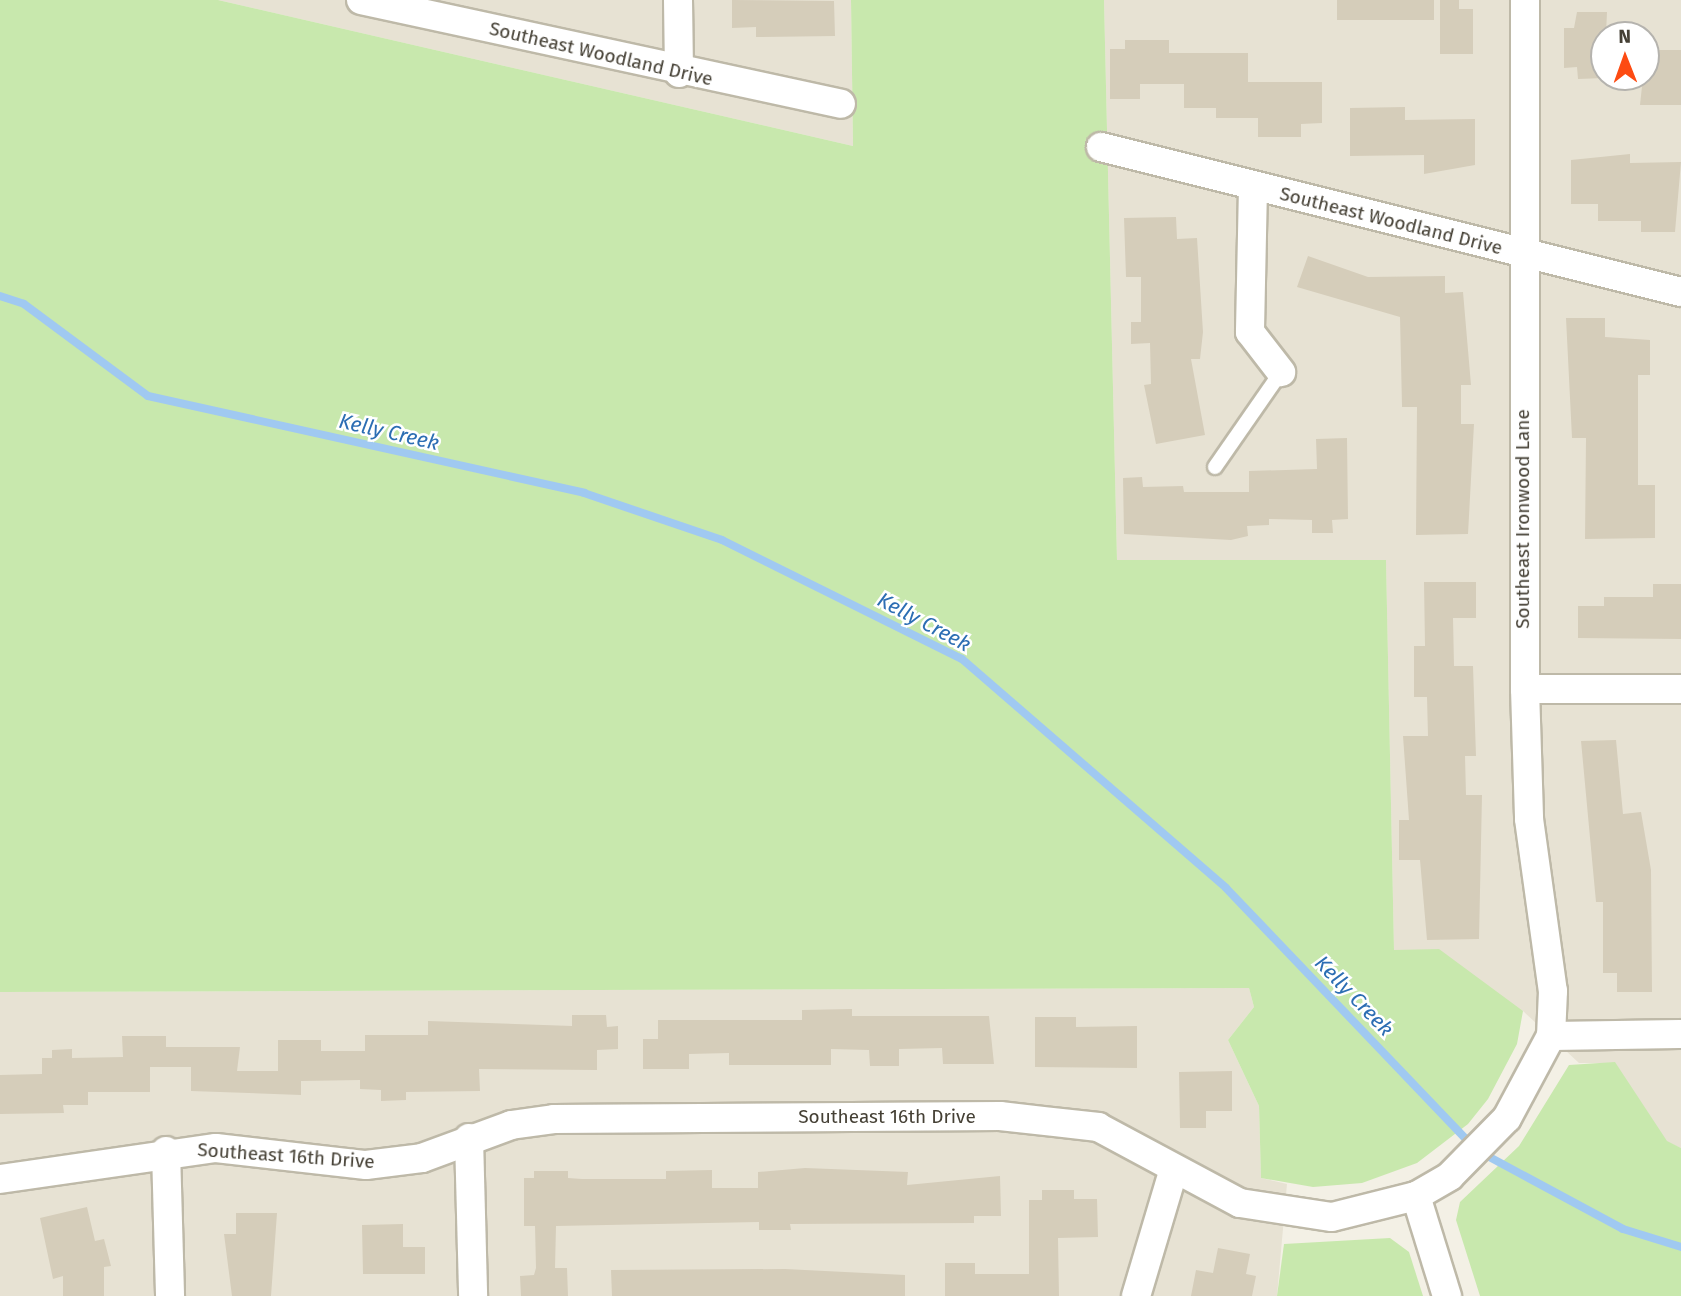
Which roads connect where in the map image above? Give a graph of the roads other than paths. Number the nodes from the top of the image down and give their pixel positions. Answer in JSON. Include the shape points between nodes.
{"nodes":[{"id":1,"x":361,"y":0,"type":"edge"},
{"id":2,"x":678,"y":0,"type":"edge"},
{"id":3,"x":1525,"y":0,"type":"edge"},
{"id":4,"x":679,"y":73,"type":"junction"},
{"id":5,"x":841,"y":104,"type":"dead end"},
{"id":6,"x":1101,"y":147,"type":"dead end"},
{"id":7,"x":1253,"y":187,"type":"junction"},
{"id":8,"x":1521,"y":253,"type":"junction"},
{"id":9,"x":1681,"y":292,"type":"edge"},
{"id":10,"x":1281,"y":372,"type":"joint"},
{"id":11,"x":1214,"y":467,"type":"dead end"},
{"id":12,"x":1525,"y":689,"type":"junction"},
{"id":13,"x":1681,"y":689,"type":"edge"},
{"id":14,"x":1681,"y":1034,"type":"edge"},
{"id":15,"x":1551,"y":1036,"type":"junction"},
{"id":16,"x":469,"y":1138,"type":"junction"},
{"id":17,"x":166,"y":1151,"type":"junction"},
{"id":18,"x":1173,"y":1172,"type":"junction"},
{"id":19,"x":0,"y":1180,"type":"edge"},
{"id":20,"x":1416,"y":1196,"type":"junction"},
{"id":21,"x":170,"y":1296,"type":"edge"},
{"id":22,"x":473,"y":1296,"type":"edge"},
{"id":23,"x":1136,"y":1296,"type":"edge"},
{"id":24,"x":1447,"y":1296,"type":"edge"}],
"edges":[{"from":1,"to":4,"type":"street","name":"Southeast Woodland Drive"},
{"from":2,"to":4,"type":"street"},
{"from":3,"to":8,"type":"street","name":"Southeast Ironwood Lane"},
{"from":4,"to":5,"type":"street","name":"Southeast Woodland Drive"},
{"from":6,"to":7,"type":"street","name":"Southeast Woodland Drive"},
{"from":7,"to":8,"type":"street","name":"Southeast Woodland Drive"},
{"from":7,"to":10,"type":"street","via":[[1250,332]]},
{"from":8,"to":9,"type":"street","name":"Southeast Woodland Drive"},
{"from":8,"to":12,"type":"street","name":"Southeast Ironwood Lane"},
{"from":10,"to":11,"type":"lane"},
{"from":12,"to":13,"type":"street"},
{"from":12,"to":15,"type":"street","name":"Southeast Ironwood Lane","via":[[1530,819],[1553,991]]},
{"from":14,"to":15,"type":"street"},
{"from":15,"to":20,"type":"street","name":"Southeast 16th Drive","via":[[1507,1118],[1482,1148]]},
{"from":16,"to":17,"type":"street","name":"Southeast 16th Drive","via":[[422,1158],[366,1165],[216,1148]]},
{"from":16,"to":18,"type":"street","name":"Southeast 16th Drive","via":[[554,1119],[1053,1117],[1098,1127]]},
{"from":16,"to":22,"type":"street"},
{"from":17,"to":19,"type":"street","name":"Southeast 16th Drive"},
{"from":17,"to":21,"type":"street"},
{"from":18,"to":20,"type":"street","name":"Southeast 16th Drive","via":[[1240,1203],[1284,1214],[1332,1217]]},
{"from":18,"to":23,"type":"street"},
{"from":20,"to":24,"type":"street"}]}
